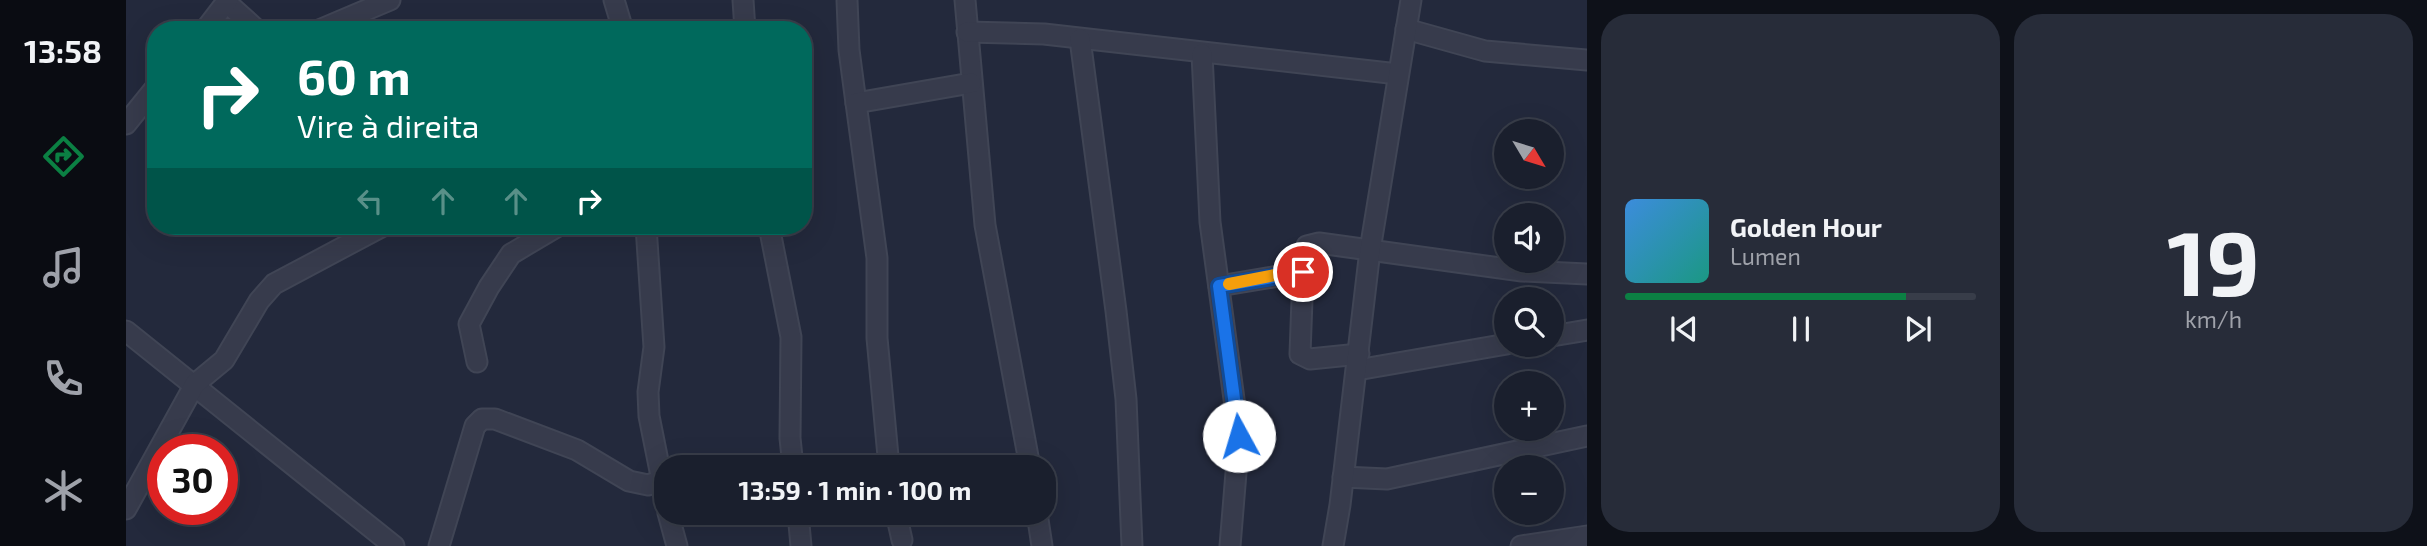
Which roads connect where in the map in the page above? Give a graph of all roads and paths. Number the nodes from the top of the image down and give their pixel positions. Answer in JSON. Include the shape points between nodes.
{"nodes":[{"id":1,"x":390,"y":0,"type":"edge"},
{"id":2,"x":614,"y":0,"type":"edge"},
{"id":3,"x":743,"y":0,"type":"edge"},
{"id":4,"x":847,"y":0,"type":"edge"},
{"id":5,"x":965,"y":0,"type":"edge"},
{"id":6,"x":1411,"y":0,"type":"edge"},
{"id":7,"x":227,"y":1,"type":"edge"},
{"id":8,"x":212,"y":21,"type":"edge"},
{"id":9,"x":248,"y":21,"type":"edge"},
{"id":10,"x":340,"y":21,"type":"edge"},
{"id":11,"x":620,"y":21,"type":"edge"},
{"id":12,"x":744,"y":21,"type":"edge"},
{"id":13,"x":1406,"y":29,"type":"junction"},
{"id":14,"x":967,"y":32,"type":"junction"},
{"id":15,"x":1080,"y":39,"type":"junction"},
{"id":16,"x":1202,"y":54,"type":"junction"},
{"id":17,"x":1587,"y":60,"type":"edge"},
{"id":18,"x":1398,"y":74,"type":"junction"},
{"id":19,"x":971,"y":83,"type":"junction"},
{"id":20,"x":147,"y":98,"type":"edge"},
{"id":21,"x":856,"y":103,"type":"junction"},
{"id":22,"x":126,"y":124,"type":"edge"},
{"id":23,"x":366,"y":235,"type":"edge"},
{"id":24,"x":543,"y":235,"type":"edge"},
{"id":25,"x":647,"y":235,"type":"edge"},
{"id":26,"x":771,"y":235,"type":"edge"},
{"id":27,"x":1370,"y":250,"type":"junction"},
{"id":28,"x":1303,"y":272,"type":"junction"},
{"id":29,"x":1587,"y":274,"type":"edge"},
{"id":30,"x":1219,"y":286,"type":"junction"},
{"id":31,"x":1587,"y":330,"type":"edge"},
{"id":32,"x":126,"y":331,"type":"edge"},
{"id":33,"x":1564,"y":334,"type":"edge"},
{"id":34,"x":1494,"y":346,"type":"edge"},
{"id":35,"x":477,"y":362,"type":"dead end"},
{"id":36,"x":1358,"y":362,"type":"junction"},
{"id":37,"x":195,"y":384,"type":"junction"},
{"id":38,"x":1587,"y":436,"type":"edge"},
{"id":39,"x":656,"y":455,"type":"edge"},
{"id":40,"x":792,"y":455,"type":"edge"},
{"id":41,"x":889,"y":455,"type":"edge"},
{"id":42,"x":1028,"y":455,"type":"edge"},
{"id":43,"x":1343,"y":477,"type":"junction"},
{"id":44,"x":654,"y":483,"type":"edge"},
{"id":45,"x":126,"y":509,"type":"edge"},
{"id":46,"x":671,"y":525,"type":"edge"},
{"id":47,"x":799,"y":525,"type":"edge"},
{"id":48,"x":899,"y":525,"type":"edge"},
{"id":49,"x":1039,"y":525,"type":"edge"},
{"id":50,"x":1587,"y":536,"type":"edge"},
{"id":51,"x":902,"y":540,"type":"dead end"},
{"id":52,"x":394,"y":546,"type":"edge"},
{"id":53,"x":439,"y":546,"type":"edge"},
{"id":54,"x":677,"y":546,"type":"edge"},
{"id":55,"x":801,"y":546,"type":"edge"},
{"id":56,"x":1042,"y":546,"type":"edge"},
{"id":57,"x":1132,"y":546,"type":"edge"},
{"id":58,"x":1230,"y":546,"type":"edge"},
{"id":59,"x":1333,"y":546,"type":"edge"},
{"id":60,"x":1521,"y":546,"type":"edge"}],
"edges":[{"from":1,"to":10,"type":"street"},
{"from":2,"to":11,"type":"street"},
{"from":3,"to":12,"type":"street"},
{"from":4,"to":21,"type":"street"},
{"from":5,"to":14,"type":"street"},
{"from":6,"to":13,"type":"street"},
{"from":7,"to":8,"type":"street"},
{"from":7,"to":9,"type":"street"},
{"from":13,"to":17,"type":"street","via":[[1485,51]]},
{"from":13,"to":18,"type":"street"},
{"from":14,"to":15,"type":"street"},
{"from":14,"to":19,"type":"street"},
{"from":15,"to":16,"type":"street"},
{"from":15,"to":57,"type":"street","via":[[1122,361]]},
{"from":16,"to":18,"type":"street"},
{"from":16,"to":30,"type":"street","via":[[1210,222]]},
{"from":18,"to":27,"type":"street"},
{"from":19,"to":21,"type":"street"},
{"from":19,"to":42,"type":"street","via":[[985,225]]},
{"from":20,"to":22,"type":"street"},
{"from":21,"to":41,"type":"street","via":[[877,258],[877,338]]},
{"from":23,"to":37,"type":"street","via":[[274,284],[224,360]]},
{"from":24,"to":35,"type":"street","via":[[511,254],[469,324]]},
{"from":25,"to":39,"type":"street","via":[[654,347],[648,392]]},
{"from":26,"to":40,"type":"street","via":[[791,337]]},
{"from":27,"to":28,"type":"street","via":[[1320,243],[1307,246]]},
{"from":27,"to":29,"type":"street","via":[[1522,271]]},
{"from":27,"to":36,"type":"street"},
{"from":28,"to":30,"type":"street"},
{"from":28,"to":36,"type":"street","via":[[1298,339],[1302,357]]},
{"from":30,"to":58,"type":"street","via":[[1239,436]]},
{"from":31,"to":33,"type":"street"},
{"from":32,"to":37,"type":"street"},
{"from":34,"to":36,"type":"street"},
{"from":36,"to":43,"type":"street"},
{"from":37,"to":45,"type":"street"},
{"from":37,"to":52,"type":"street"},
{"from":38,"to":43,"type":"street","via":[[1387,479]]},
{"from":43,"to":59,"type":"street"},
{"from":44,"to":53,"type":"street","via":[[629,481],[577,450],[495,419],[482,419],[475,426]]},
{"from":46,"to":54,"type":"street"},
{"from":47,"to":55,"type":"street"},
{"from":48,"to":51,"type":"street"},
{"from":49,"to":56,"type":"street"},
{"from":50,"to":60,"type":"street"}]}
